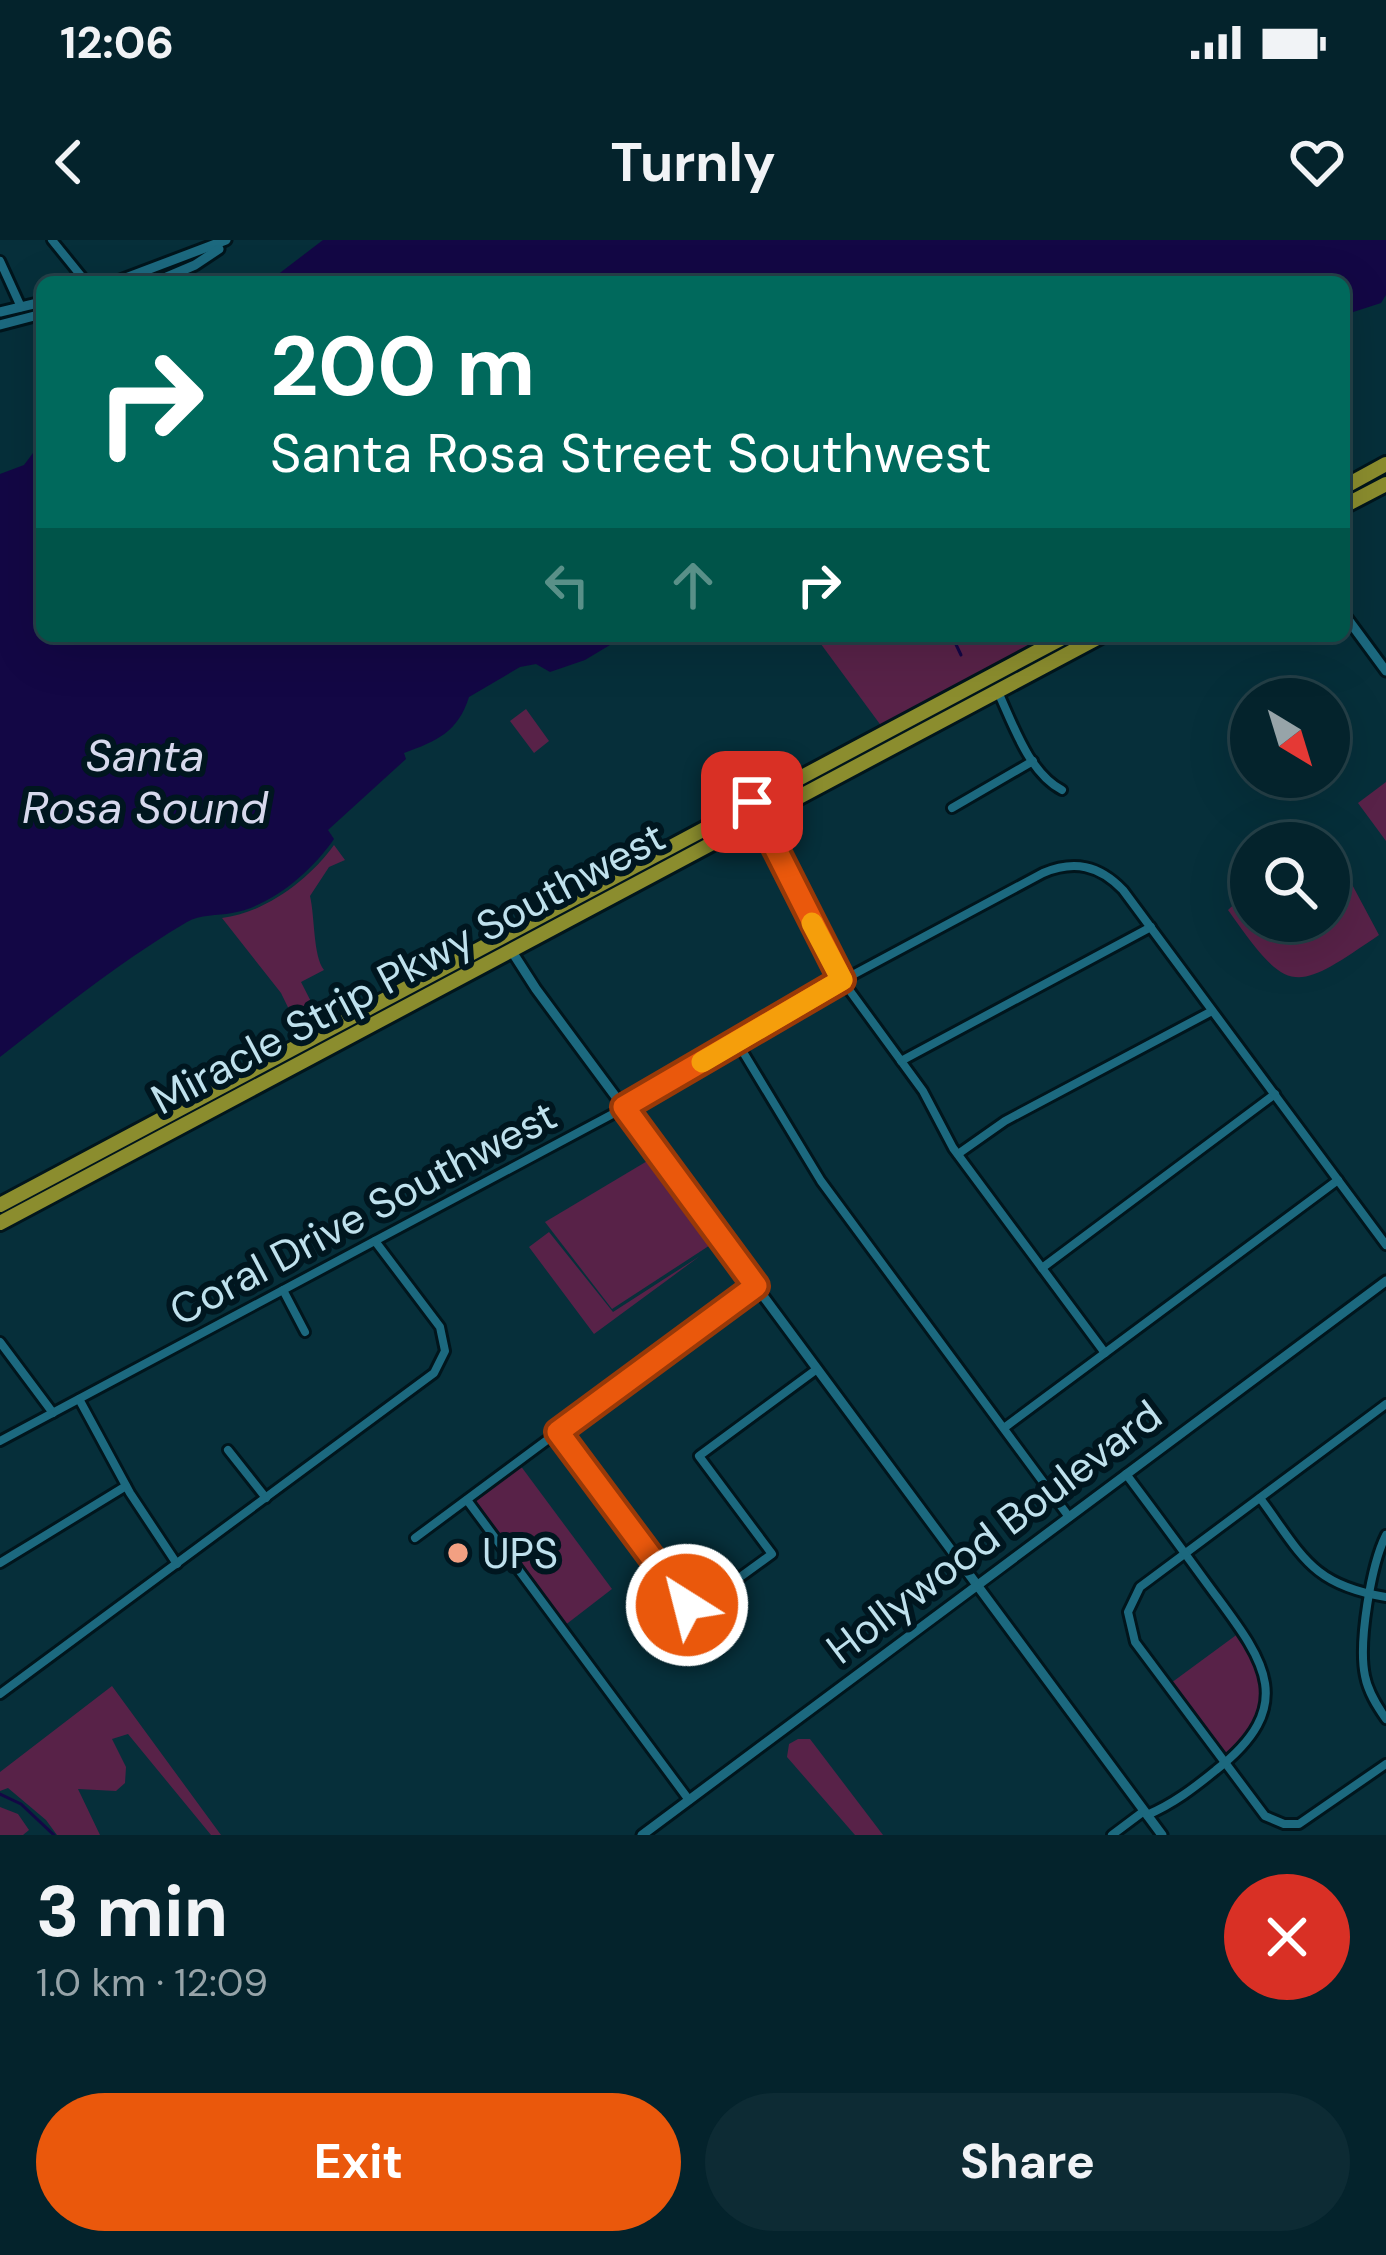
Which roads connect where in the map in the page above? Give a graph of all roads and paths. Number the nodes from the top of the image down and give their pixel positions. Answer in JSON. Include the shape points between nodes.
{"nodes":[{"id":1,"x":52,"y":240,"type":"edge"},
{"id":2,"x":229,"y":240,"type":"edge"},
{"id":3,"x":0,"y":261,"type":"edge"},
{"id":4,"x":81,"y":276,"type":"edge"},
{"id":5,"x":131,"y":276,"type":"edge"},
{"id":6,"x":169,"y":276,"type":"edge"},
{"id":7,"x":36,"y":303,"type":"edge"},
{"id":8,"x":21,"y":307,"type":"junction"},
{"id":9,"x":0,"y":312,"type":"edge"},
{"id":10,"x":36,"y":316,"type":"edge"},
{"id":11,"x":0,"y":325,"type":"edge"},
{"id":12,"x":1386,"y":464,"type":"edge"},
{"id":13,"x":1350,"y":484,"type":"edge"},
{"id":14,"x":1386,"y":484,"type":"edge"},
{"id":15,"x":1350,"y":503,"type":"edge"},
{"id":16,"x":1350,"y":622,"type":"edge"},
{"id":17,"x":1055,"y":642,"type":"edge"},
{"id":18,"x":1090,"y":642,"type":"edge"},
{"id":19,"x":1386,"y":670,"type":"edge"},
{"id":20,"x":998,"y":691,"type":"junction"},
{"id":21,"x":1034,"y":761,"type":"junction"},
{"id":22,"x":1062,"y":790,"type":"dead end"},
{"id":23,"x":752,"y":802,"type":"junction"},
{"id":24,"x":952,"y":808,"type":"dead end"},
{"id":25,"x":759,"y":818,"type":"junction"},
{"id":26,"x":1150,"y":927,"type":"junction"},
{"id":27,"x":508,"y":943,"type":"junction"},
{"id":28,"x":842,"y":980,"type":"junction"},
{"id":29,"x":1213,"y":1010,"type":"junction"},
{"id":30,"x":737,"y":1042,"type":"junction"},
{"id":31,"x":902,"y":1061,"type":"junction"},
{"id":32,"x":1275,"y":1094,"type":"junction"},
{"id":33,"x":624,"y":1107,"type":"junction"},
{"id":34,"x":958,"y":1154,"type":"junction"},
{"id":35,"x":1338,"y":1180,"type":"junction"},
{"id":36,"x":0,"y":1204,"type":"edge"},
{"id":37,"x":0,"y":1223,"type":"edge"},
{"id":38,"x":375,"y":1241,"type":"junction"},
{"id":39,"x":1386,"y":1245,"type":"edge"},
{"id":40,"x":1042,"y":1268,"type":"junction"},
{"id":41,"x":1386,"y":1281,"type":"edge"},
{"id":42,"x":756,"y":1286,"type":"junction"},
{"id":43,"x":283,"y":1290,"type":"junction"},
{"id":44,"x":305,"y":1332,"type":"dead end"},
{"id":45,"x":0,"y":1342,"type":"edge"},
{"id":46,"x":1105,"y":1353,"type":"junction"},
{"id":47,"x":817,"y":1369,"type":"junction"},
{"id":48,"x":79,"y":1399,"type":"junction"},
{"id":49,"x":1386,"y":1404,"type":"edge"},
{"id":50,"x":53,"y":1412,"type":"junction"},
{"id":51,"x":1004,"y":1428,"type":"junction"},
{"id":52,"x":558,"y":1432,"type":"junction"},
{"id":53,"x":0,"y":1441,"type":"edge"},
{"id":54,"x":228,"y":1450,"type":"dead end"},
{"id":55,"x":1126,"y":1474,"type":"junction"},
{"id":56,"x":126,"y":1486,"type":"junction"},
{"id":57,"x":266,"y":1498,"type":"junction"},
{"id":58,"x":1260,"y":1498,"type":"junction"},
{"id":59,"x":467,"y":1500,"type":"junction"},
{"id":60,"x":1070,"y":1517,"type":"junction"},
{"id":61,"x":1386,"y":1535,"type":"edge"},
{"id":62,"x":415,"y":1538,"type":"dead end"},
{"id":63,"x":1185,"y":1553,"type":"junction"},
{"id":64,"x":0,"y":1563,"type":"edge"},
{"id":65,"x":177,"y":1564,"type":"junction"},
{"id":66,"x":977,"y":1586,"type":"junction"},
{"id":67,"x":1372,"y":1594,"type":"junction"},
{"id":68,"x":1386,"y":1597,"type":"edge"},
{"id":69,"x":0,"y":1694,"type":"edge"},
{"id":70,"x":1386,"y":1719,"type":"edge"},
{"id":71,"x":1225,"y":1764,"type":"junction"},
{"id":72,"x":1386,"y":1764,"type":"edge"},
{"id":73,"x":689,"y":1800,"type":"junction"},
{"id":74,"x":1145,"y":1813,"type":"junction"},
{"id":75,"x":642,"y":1835,"type":"edge"},
{"id":76,"x":1112,"y":1835,"type":"edge"},
{"id":77,"x":1162,"y":1835,"type":"edge"}],
"edges":[{"from":1,"to":4,"type":"street"},
{"from":2,"to":5,"type":"street"},
{"from":2,"to":6,"type":"street"},
{"from":3,"to":8,"type":"street"},
{"from":7,"to":8,"type":"street"},
{"from":8,"to":9,"type":"street"},
{"from":10,"to":11,"type":"street"},
{"from":12,"to":13,"type":"highway"},
{"from":14,"to":15,"type":"highway"},
{"from":16,"to":19,"type":"street"},
{"from":17,"to":23,"type":"highway","name":"Miracle Strip Pkwy Southwest"},
{"from":18,"to":20,"type":"highway","name":"Miracle Strip Pkwy Southwest"},
{"from":20,"to":21,"type":"street"},
{"from":20,"to":25,"type":"highway","name":"Miracle Strip Pkwy Southwest"},
{"from":21,"to":22,"type":"street"},
{"from":21,"to":24,"type":"street"},
{"from":23,"to":25,"type":"street"},
{"from":23,"to":27,"type":"highway","name":"Miracle Strip Pkwy Southwest"},
{"from":25,"to":27,"type":"highway","name":"Miracle Strip Pkwy Southwest"},
{"from":25,"to":28,"type":"street"},
{"from":26,"to":28,"type":"street","name":"Coral Drive Southwest","via":[[1114,880],[1066,865]]},
{"from":26,"to":29,"type":"street","name":"Coral Drive Southwest"},
{"from":26,"to":31,"type":"street"},
{"from":27,"to":33,"type":"street"},
{"from":27,"to":36,"type":"highway","name":"Miracle Strip Pkwy Southwest"},
{"from":27,"to":37,"type":"highway","name":"Miracle Strip Pkwy Southwest"},
{"from":28,"to":30,"type":"street","name":"Coral Drive Southwest"},
{"from":28,"to":31,"type":"street"},
{"from":29,"to":32,"type":"street","name":"Coral Drive Southwest"},
{"from":29,"to":34,"type":"street"},
{"from":30,"to":33,"type":"street","name":"Coral Drive Southwest"},
{"from":30,"to":51,"type":"street","via":[[820,1181]]},
{"from":31,"to":34,"type":"street"},
{"from":32,"to":35,"type":"street","name":"Coral Drive Southwest"},
{"from":32,"to":40,"type":"street"},
{"from":33,"to":38,"type":"street","name":"Coral Drive Southwest"},
{"from":33,"to":42,"type":"street"},
{"from":34,"to":40,"type":"street"},
{"from":35,"to":39,"type":"street","name":"Coral Drive Southwest"},
{"from":35,"to":46,"type":"street"},
{"from":38,"to":43,"type":"street","name":"Coral Drive Southwest"},
{"from":38,"to":57,"type":"street","via":[[440,1328],[440,1366]]},
{"from":40,"to":46,"type":"street"},
{"from":41,"to":55,"type":"street","name":"Hollywood Boulevard"},
{"from":42,"to":47,"type":"street"},
{"from":42,"to":52,"type":"street"},
{"from":43,"to":44,"type":"street"},
{"from":43,"to":48,"type":"street","name":"Coral Drive Southwest"},
{"from":45,"to":50,"type":"street"},
{"from":46,"to":51,"type":"street"},
{"from":47,"to":52,"type":"street","via":[[699,1456],[772,1553],[692,1612]]},
{"from":47,"to":66,"type":"street"},
{"from":48,"to":50,"type":"street","name":"Coral Drive Southwest"},
{"from":48,"to":56,"type":"street"},
{"from":49,"to":58,"type":"street"},
{"from":50,"to":53,"type":"street","name":"Coral Drive Southwest"},
{"from":51,"to":60,"type":"street"},
{"from":52,"to":59,"type":"street"},
{"from":54,"to":57,"type":"street"},
{"from":55,"to":60,"type":"street","name":"Hollywood Boulevard"},
{"from":55,"to":63,"type":"street"},
{"from":56,"to":64,"type":"street"},
{"from":56,"to":65,"type":"street"},
{"from":57,"to":65,"type":"street"},
{"from":58,"to":63,"type":"street"},
{"from":58,"to":67,"type":"street","via":[[1317,1573]]},
{"from":59,"to":62,"type":"street"},
{"from":59,"to":73,"type":"street"},
{"from":60,"to":66,"type":"street","name":"Hollywood Boulevard"},
{"from":61,"to":67,"type":"street"},
{"from":63,"to":71,"type":"street","via":[[1264,1672],[1259,1725]]},
{"from":63,"to":71,"type":"street","via":[[1136,1592],[1129,1627]]},
{"from":65,"to":69,"type":"street"},
{"from":66,"to":73,"type":"street","name":"Hollywood Boulevard"},
{"from":66,"to":74,"type":"street"},
{"from":67,"to":68,"type":"street"},
{"from":67,"to":70,"type":"street","via":[[1364,1674]]},
{"from":71,"to":72,"type":"street","via":[[1265,1816],[1294,1825]]},
{"from":71,"to":74,"type":"street"},
{"from":73,"to":75,"type":"street","name":"Hollywood Boulevard"},
{"from":74,"to":76,"type":"street"},
{"from":74,"to":77,"type":"street"}]}
